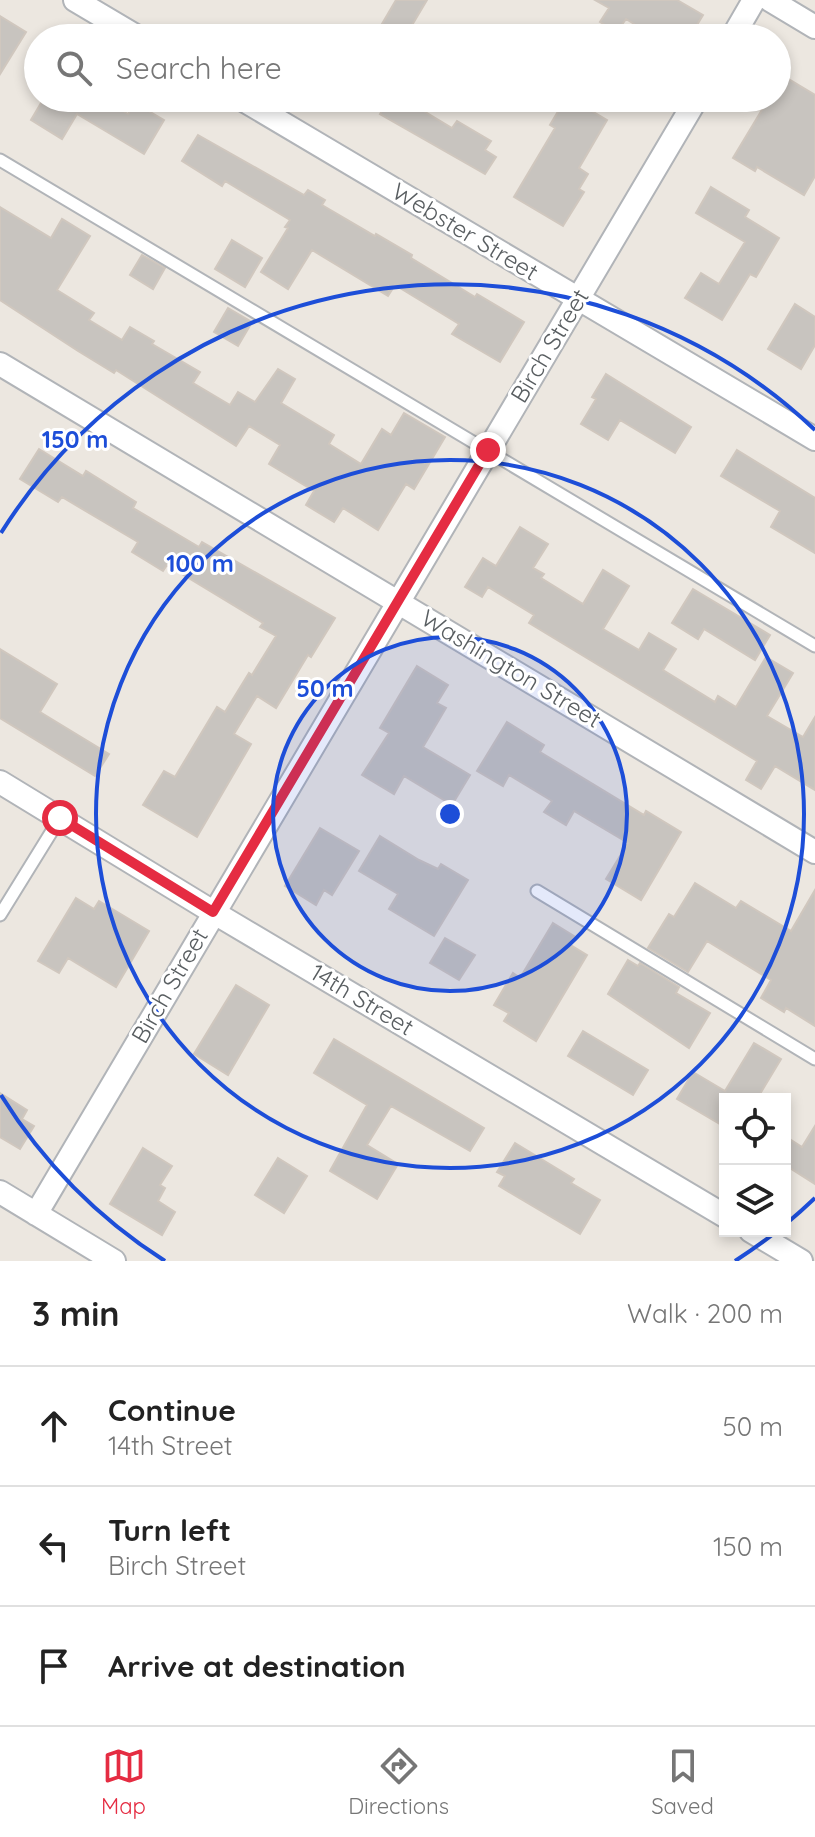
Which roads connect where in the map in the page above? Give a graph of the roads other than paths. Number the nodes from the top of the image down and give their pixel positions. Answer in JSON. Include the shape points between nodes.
{"nodes":[{"id":1,"x":75,"y":0,"type":"edge"},
{"id":2,"x":754,"y":0,"type":"edge"},
{"id":3,"x":770,"y":0,"type":"edge"},
{"id":4,"x":115,"y":24,"type":"edge"},
{"id":5,"x":740,"y":24,"type":"edge"},
{"id":6,"x":815,"y":27,"type":"edge"},
{"id":7,"x":263,"y":112,"type":"edge"},
{"id":8,"x":689,"y":112,"type":"edge"},
{"id":9,"x":0,"y":160,"type":"edge"},
{"id":10,"x":579,"y":300,"type":"junction"},
{"id":11,"x":0,"y":364,"type":"edge"},
{"id":12,"x":815,"y":439,"type":"edge"},
{"id":13,"x":488,"y":450,"type":"junction"},
{"id":14,"x":397,"y":601,"type":"junction"},
{"id":15,"x":815,"y":646,"type":"edge"},
{"id":16,"x":0,"y":782,"type":"edge"},
{"id":17,"x":60,"y":818,"type":"junction"},
{"id":18,"x":815,"y":852,"type":"edge"},
{"id":19,"x":537,"y":891,"type":"dead end"},
{"id":20,"x":213,"y":912,"type":"junction"},
{"id":21,"x":0,"y":915,"type":"edge"},
{"id":22,"x":815,"y":1059,"type":"edge"},
{"id":23,"x":0,"y":1192,"type":"edge"},
{"id":24,"x":719,"y":1212,"type":"edge"},
{"id":25,"x":36,"y":1214,"type":"junction"},
{"id":26,"x":761,"y":1237,"type":"edge"},
{"id":27,"x":114,"y":1261,"type":"edge"},
{"id":28,"x":801,"y":1261,"type":"edge"}],
"edges":[{"from":1,"to":4,"type":"street"},
{"from":2,"to":5,"type":"street"},
{"from":3,"to":6,"type":"street"},
{"from":7,"to":10,"type":"street","name":"Webster Street"},
{"from":8,"to":10,"type":"street","name":"Birch Street"},
{"from":9,"to":13,"type":"lane"},
{"from":10,"to":12,"type":"street","name":"Webster Street"},
{"from":10,"to":13,"type":"street","name":"Birch Street"},
{"from":11,"to":14,"type":"street","name":"Washington Street"},
{"from":13,"to":14,"type":"street","name":"Birch Street"},
{"from":13,"to":15,"type":"lane"},
{"from":14,"to":18,"type":"street","name":"Washington Street"},
{"from":14,"to":20,"type":"street","name":"Birch Street"},
{"from":16,"to":17,"type":"street","name":"14th Street"},
{"from":17,"to":20,"type":"street","name":"14th Street"},
{"from":17,"to":21,"type":"lane"},
{"from":19,"to":22,"type":"lane"},
{"from":20,"to":24,"type":"street","name":"14th Street"},
{"from":20,"to":25,"type":"street","name":"Birch Street"},
{"from":23,"to":25,"type":"street"},
{"from":25,"to":27,"type":"street"},
{"from":26,"to":28,"type":"street"}]}
